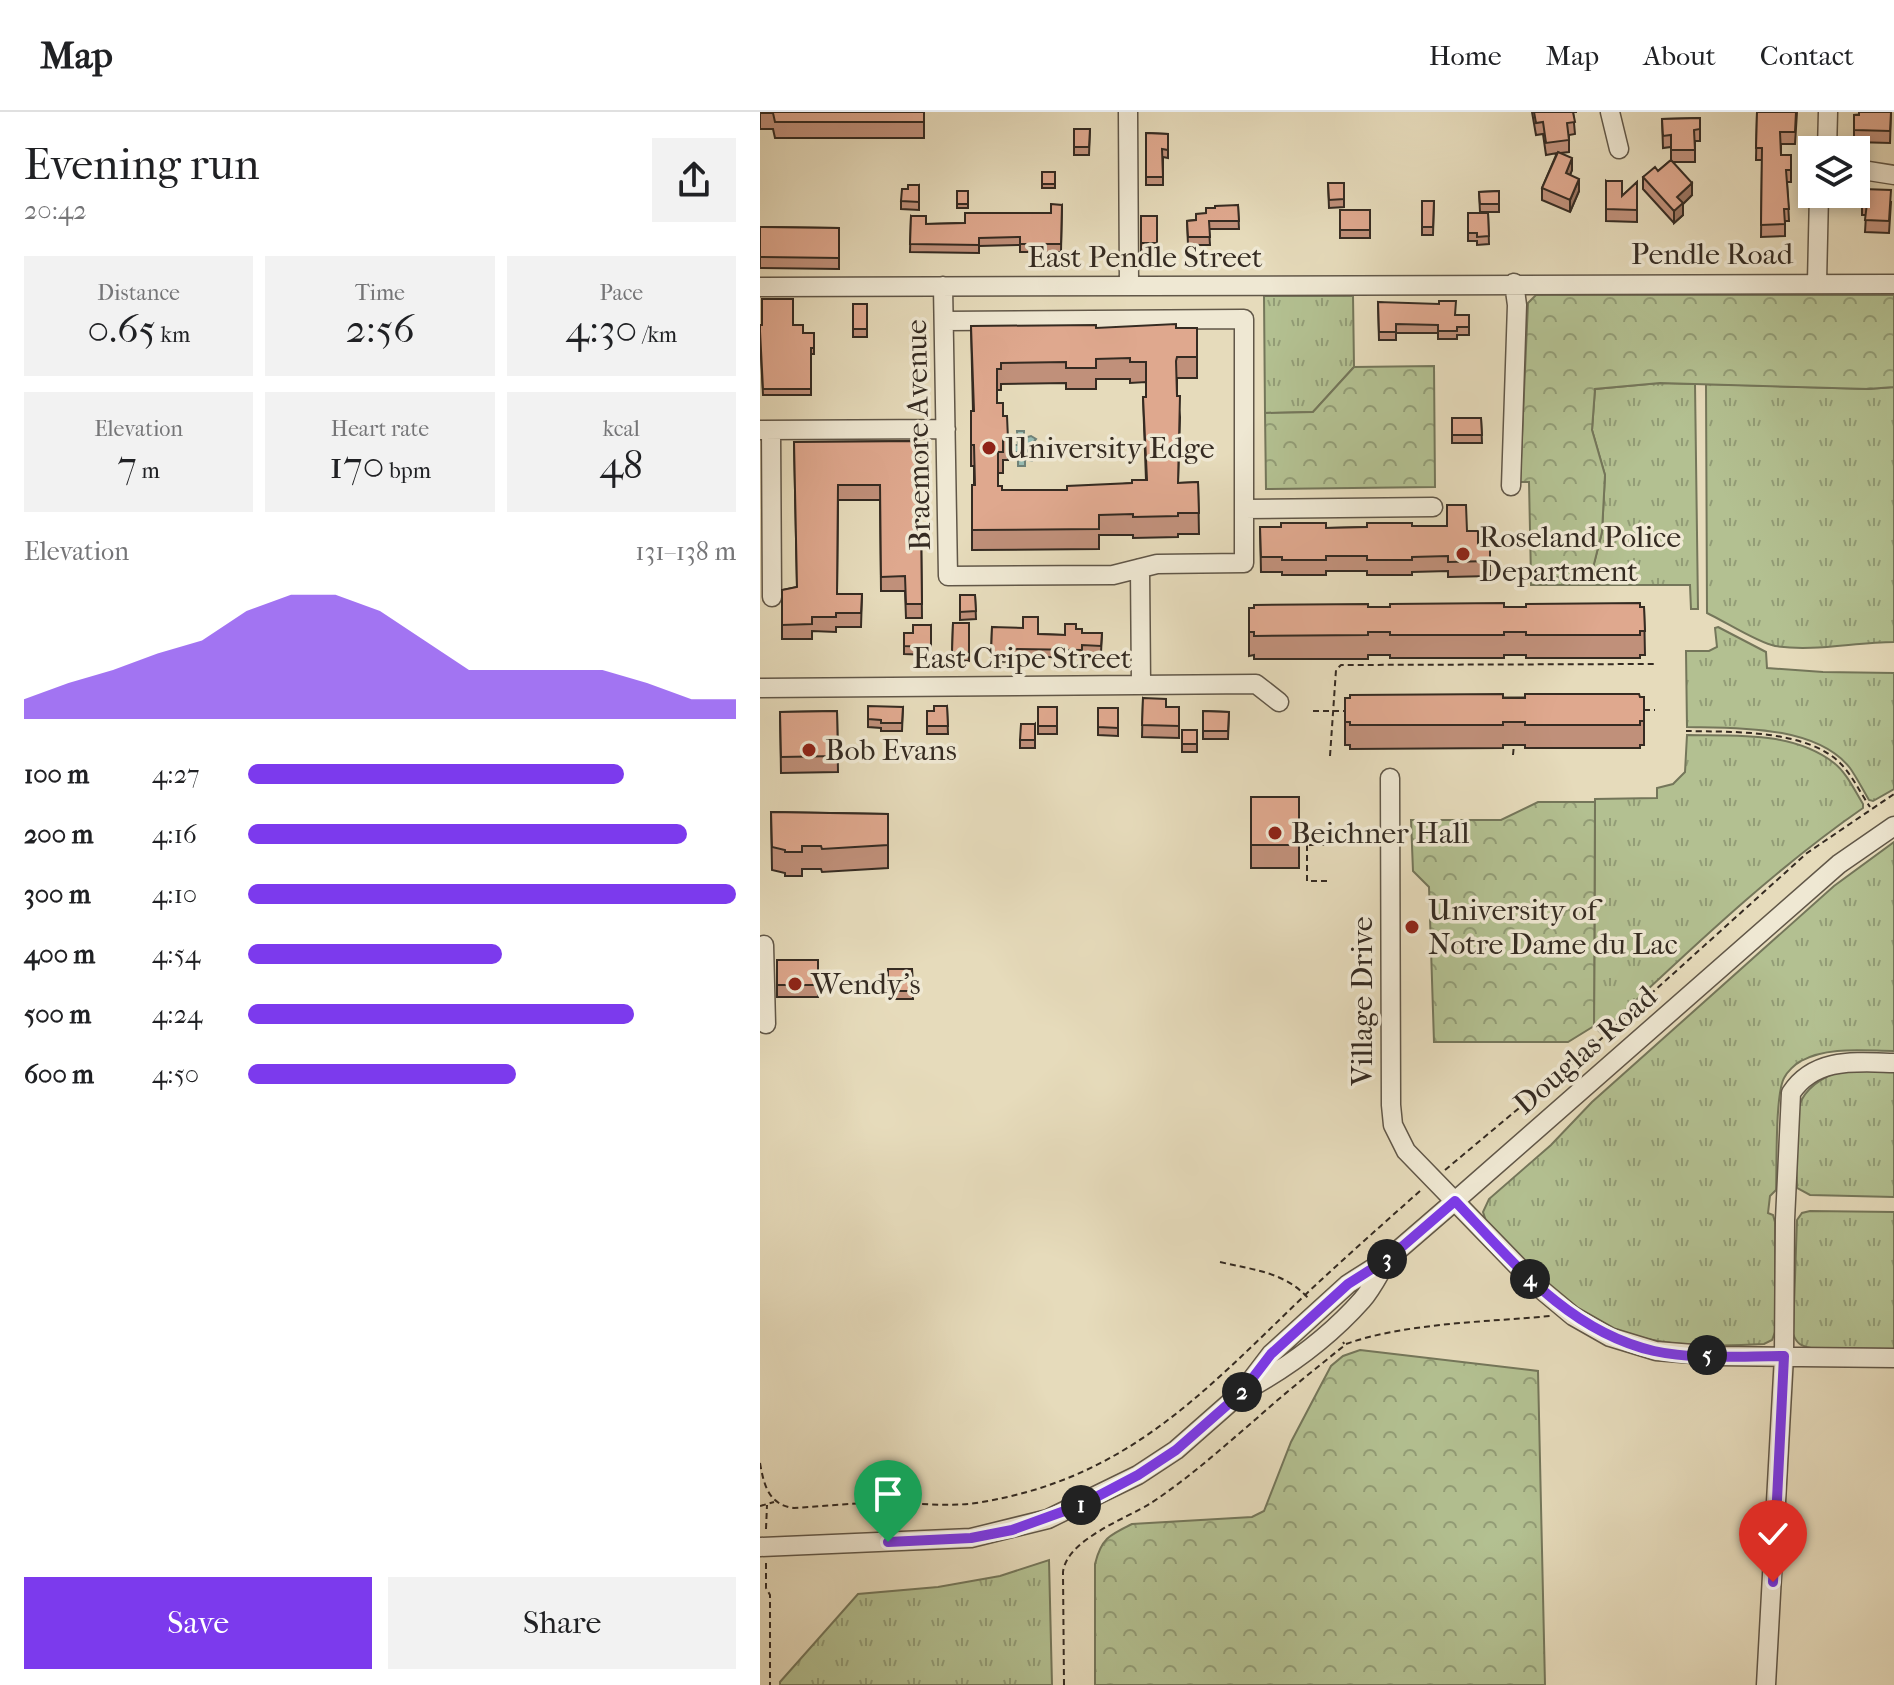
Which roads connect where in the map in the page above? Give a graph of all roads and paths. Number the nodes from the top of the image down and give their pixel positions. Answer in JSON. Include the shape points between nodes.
{"nodes":[{"id":1,"x":1128,"y":112,"type":"edge"},
{"id":2,"x":1610,"y":112,"type":"edge"},
{"id":3,"x":1828,"y":112,"type":"edge"},
{"id":4,"x":1827,"y":136,"type":"edge"},
{"id":5,"x":1619,"y":149,"type":"dead end"},
{"id":6,"x":1870,"y":171,"type":"edge"},
{"id":7,"x":1894,"y":175,"type":"edge"},
{"id":8,"x":1819,"y":208,"type":"edge"},
{"id":9,"x":1817,"y":282,"type":"junction"},
{"id":10,"x":1522,"y":283,"type":"junction"},
{"id":11,"x":1894,"y":284,"type":"edge"},
{"id":12,"x":1129,"y":285,"type":"junction"},
{"id":13,"x":943,"y":286,"type":"junction"},
{"id":14,"x":760,"y":287,"type":"edge"},
{"id":15,"x":944,"y":321,"type":"junction"},
{"id":16,"x":946,"y":429,"type":"junction"},
{"id":17,"x":766,"y":430,"type":"edge"},
{"id":18,"x":1511,"y":486,"type":"dead end"},
{"id":19,"x":1433,"y":507,"type":"dead end"},
{"id":20,"x":1244,"y":509,"type":"junction"},
{"id":21,"x":1140,"y":568,"type":"junction"},
{"id":22,"x":772,"y":597,"type":"dead end"},
{"id":23,"x":1380,"y":654,"type":"edge"},
{"id":24,"x":1654,"y":664,"type":"dead end"},
{"id":25,"x":1380,"y":665,"type":"junction"},
{"id":26,"x":1141,"y":685,"type":"junction"},
{"id":27,"x":760,"y":688,"type":"edge"},
{"id":28,"x":1279,"y":702,"type":"dead end"},
{"id":29,"x":1639,"y":710,"type":"edge"},
{"id":30,"x":1655,"y":710,"type":"dead end"},
{"id":31,"x":1313,"y":711,"type":"dead end"},
{"id":32,"x":1333,"y":711,"type":"junction"},
{"id":33,"x":1348,"y":711,"type":"edge"},
{"id":34,"x":1686,"y":731,"type":"dead end"},
{"id":35,"x":1514,"y":740,"type":"edge"},
{"id":36,"x":1513,"y":755,"type":"dead end"},
{"id":37,"x":1330,"y":756,"type":"dead end"},
{"id":38,"x":1390,"y":778,"type":"dead end"},
{"id":39,"x":1894,"y":794,"type":"edge"},
{"id":40,"x":1871,"y":808,"type":"junction"},
{"id":41,"x":1894,"y":826,"type":"edge"},
{"id":42,"x":1299,"y":845,"type":"edge"},
{"id":43,"x":1307,"y":845,"type":"junction"},
{"id":44,"x":1331,"y":845,"type":"dead end"},
{"id":45,"x":1331,"y":881,"type":"dead end"},
{"id":46,"x":764,"y":945,"type":"dead end"},
{"id":47,"x":766,"y":1024,"type":"dead end"},
{"id":48,"x":1894,"y":1063,"type":"edge"},
{"id":49,"x":1433,"y":1180,"type":"junction"},
{"id":50,"x":1455,"y":1201,"type":"junction"},
{"id":51,"x":1220,"y":1262,"type":"dead end"},
{"id":52,"x":1301,"y":1292,"type":"dead end"},
{"id":53,"x":1570,"y":1314,"type":"junction"},
{"id":54,"x":1338,"y":1334,"type":"dead end"},
{"id":55,"x":1345,"y":1345,"type":"junction"},
{"id":56,"x":1784,"y":1356,"type":"junction"},
{"id":57,"x":1894,"y":1358,"type":"edge"},
{"id":58,"x":760,"y":1463,"type":"edge"},
{"id":59,"x":775,"y":1501,"type":"junction"},
{"id":60,"x":760,"y":1506,"type":"edge"},
{"id":61,"x":760,"y":1547,"type":"edge"},
{"id":62,"x":766,"y":1588,"type":"dead end"},
{"id":63,"x":770,"y":1685,"type":"edge"},
{"id":64,"x":1064,"y":1685,"type":"edge"},
{"id":65,"x":1766,"y":1685,"type":"edge"}],
"edges":[{"from":1,"to":12,"type":"street"},
{"from":2,"to":5,"type":"street"},
{"from":3,"to":4,"type":"street"},
{"from":6,"to":7,"type":"street"},
{"from":8,"to":9,"type":"street"},
{"from":9,"to":10,"type":"street","name":"Pendle Road"},
{"from":9,"to":11,"type":"street","name":"Pendle Road"},
{"from":10,"to":12,"type":"street","name":"East Pendle Street"},
{"from":10,"to":18,"type":"street"},
{"from":12,"to":13,"type":"street","name":"East Pendle Street"},
{"from":13,"to":14,"type":"street","name":"East Pendle Street"},
{"from":13,"to":15,"type":"street","name":"Braemore Avenue"},
{"from":15,"to":16,"type":"street","name":"Braemore Avenue"},
{"from":15,"to":20,"type":"street","via":[[1244,319]]},
{"from":16,"to":17,"type":"street"},
{"from":16,"to":21,"type":"street","name":"Braemore Avenue","via":[[948,576],[1113,575]]},
{"from":17,"to":22,"type":"street"},
{"from":19,"to":20,"type":"street"},
{"from":20,"to":21,"type":"street","name":"Braemore Avenue","via":[[1244,563]]},
{"from":21,"to":26,"type":"street"},
{"from":23,"to":25,"type":"path"},
{"from":24,"to":25,"type":"path"},
{"from":25,"to":32,"type":"path","via":[[1341,665],[1336,670]]},
{"from":26,"to":27,"type":"street","name":"East Cripe Street"},
{"from":26,"to":28,"type":"street","name":"East Cripe Street","via":[[1256,684]]},
{"from":29,"to":30,"type":"path"},
{"from":31,"to":32,"type":"path"},
{"from":32,"to":33,"type":"path"},
{"from":32,"to":37,"type":"path"},
{"from":34,"to":40,"type":"path","via":[[1761,733],[1807,745],[1842,765]]},
{"from":35,"to":36,"type":"path"},
{"from":38,"to":49,"type":"street","name":"Village Drive","via":[[1391,1105],[1398,1139]]},
{"from":39,"to":40,"type":"path"},
{"from":40,"to":49,"type":"path","via":[[1807,853],[1592,1047]]},
{"from":41,"to":50,"type":"street","name":"Douglas Road","via":[[1839,864]]},
{"from":42,"to":43,"type":"path"},
{"from":43,"to":44,"type":"path"},
{"from":43,"to":45,"type":"path","via":[[1307,881]]},
{"from":46,"to":47,"type":"street"},
{"from":48,"to":56,"type":"street","via":[[1833,1064],[1814,1071],[1791,1093]]},
{"from":49,"to":50,"type":"street","name":"Village Drive"},
{"from":49,"to":59,"type":"path","via":[[1179,1413],[1084,1471],[1027,1492],[957,1505],[794,1508]]},
{"from":50,"to":53,"type":"street","name":"Village Drive"},
{"from":50,"to":61,"type":"street","name":"Douglas Road","via":[[1389,1258],[1348,1284],[1271,1354],[1242,1392],[1176,1450],[1138,1475],[1048,1519],[971,1538]]},
{"from":51,"to":52,"type":"path","via":[[1280,1276]]},
{"from":53,"to":55,"type":"path","via":[[1435,1327]]},
{"from":53,"to":56,"type":"street","name":"Village Drive","via":[[1610,1337],[1656,1351]]},
{"from":54,"to":55,"type":"path"},
{"from":55,"to":64,"type":"path","via":[[1203,1465],[1071,1554],[1063,1572]]},
{"from":56,"to":57,"type":"street","name":"Village Drive"},
{"from":56,"to":65,"type":"street"},
{"from":58,"to":59,"type":"path"},
{"from":59,"to":60,"type":"path"},
{"from":62,"to":63,"type":"path"}]}
